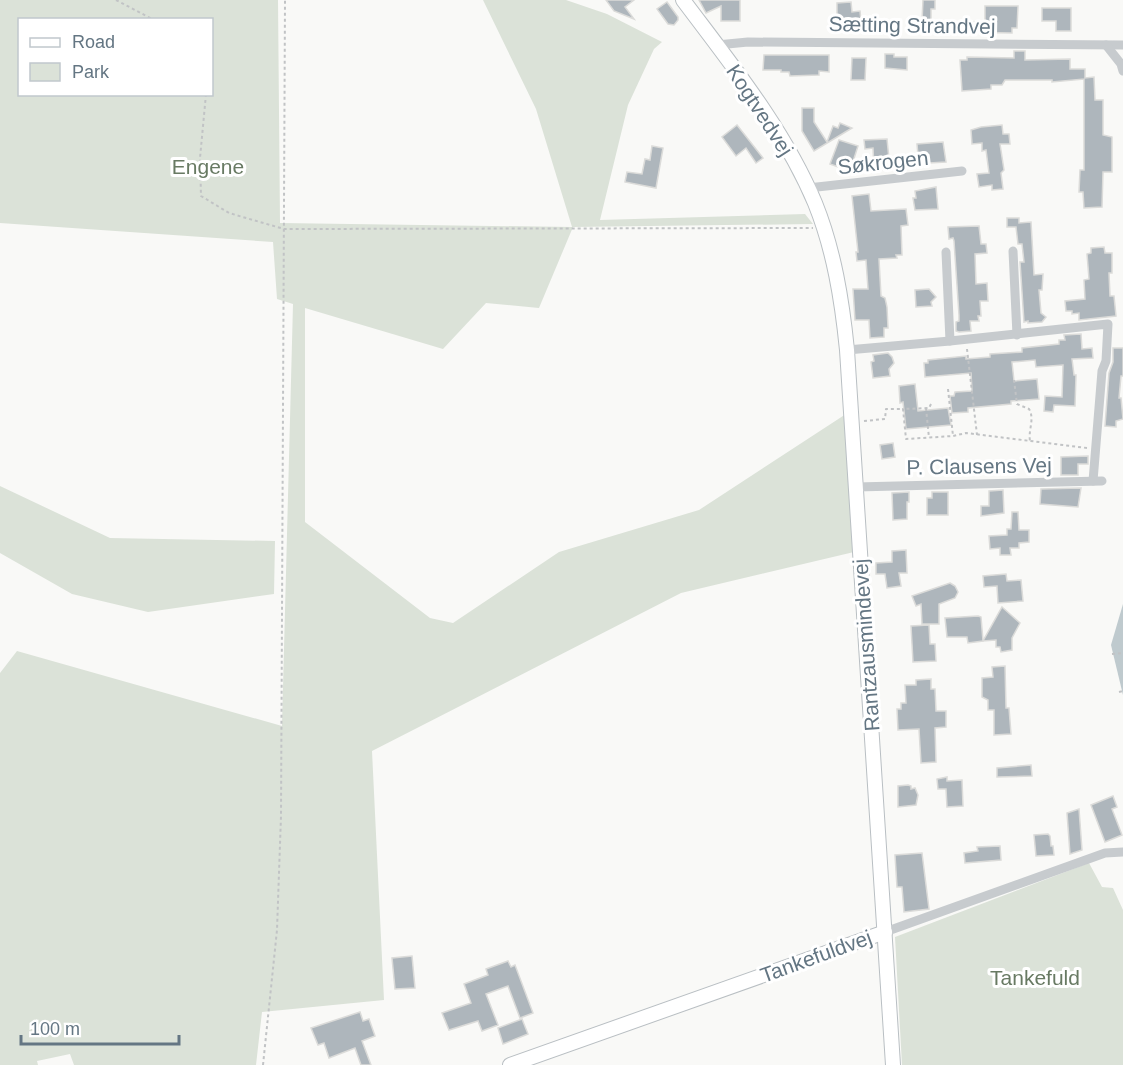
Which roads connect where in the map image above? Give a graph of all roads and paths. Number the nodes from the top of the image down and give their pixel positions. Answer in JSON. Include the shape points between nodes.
{"nodes":[{"id":1,"x":116,"y":0,"type":"edge"},
{"id":2,"x":285,"y":0,"type":"edge"},
{"id":3,"x":683,"y":0,"type":"edge"},
{"id":4,"x":150,"y":18,"type":"edge"},
{"id":5,"x":717,"y":45,"type":"junction"},
{"id":6,"x":1106,"y":45,"type":"junction"},
{"id":7,"x":1123,"y":45,"type":"edge"},
{"id":8,"x":1123,"y":71,"type":"edge"},
{"id":9,"x":206,"y":96,"type":"edge"},
{"id":10,"x":962,"y":171,"type":"dead end"},
{"id":11,"x":808,"y":188,"type":"junction"},
{"id":12,"x":822,"y":228,"type":"junction"},
{"id":13,"x":284,"y":229,"type":"junction"},
{"id":14,"x":1013,"y":251,"type":"dead end"},
{"id":15,"x":946,"y":252,"type":"dead end"},
{"id":16,"x":1017,"y":334,"type":"junction"},
{"id":17,"x":966,"y":340,"type":"junction"},
{"id":18,"x":950,"y":341,"type":"junction"},
{"id":19,"x":847,"y":350,"type":"junction"},
{"id":20,"x":1014,"y":380,"type":"dead end"},
{"id":21,"x":948,"y":390,"type":"dead end"},
{"id":22,"x":931,"y":404,"type":"dead end"},
{"id":23,"x":926,"y":408,"type":"junction"},
{"id":24,"x":903,"y":409,"type":"junction"},
{"id":25,"x":852,"y":423,"type":"junction"},
{"id":26,"x":977,"y":435,"type":"junction"},
{"id":27,"x":953,"y":436,"type":"junction"},
{"id":28,"x":929,"y":438,"type":"junction"},
{"id":29,"x":1030,"y":441,"type":"junction"},
{"id":30,"x":1096,"y":449,"type":"junction"},
{"id":31,"x":856,"y":487,"type":"junction"},
{"id":32,"x":1123,"y":653,"type":"edge"},
{"id":33,"x":1112,"y":654,"type":"dead end"},
{"id":34,"x":1123,"y":852,"type":"edge"},
{"id":35,"x":885,"y":932,"type":"junction"},
{"id":36,"x":263,"y":1065,"type":"edge"},
{"id":37,"x":510,"y":1065,"type":"edge"},
{"id":38,"x":893,"y":1065,"type":"edge"}],
"edges":[{"from":1,"to":4,"type":"path"},
{"from":2,"to":13,"type":"path"},
{"from":3,"to":5,"type":"street","name":"Kogtvedvej"},
{"from":5,"to":6,"type":"street","name":"Sætting Strandvej"},
{"from":5,"to":11,"type":"street","name":"Kogtvedvej","via":[[772,123]]},
{"from":6,"to":7,"type":"street","name":"Sætting Strandvej"},
{"from":6,"to":8,"type":"street"},
{"from":9,"to":13,"type":"path","via":[[201,196],[229,213]]},
{"from":10,"to":11,"type":"street","name":"Søkrogen"},
{"from":11,"to":12,"type":"street","name":"Kogtvedvej"},
{"from":12,"to":13,"type":"path"},
{"from":12,"to":19,"type":"street","name":"Rantzausmindevej","via":[[837,275]]},
{"from":13,"to":36,"type":"path","via":[[281,816],[277,930]]},
{"from":14,"to":16,"type":"street"},
{"from":15,"to":18,"type":"street"},
{"from":16,"to":17,"type":"street"},
{"from":16,"to":30,"type":"street","via":[[1108,324]]},
{"from":17,"to":18,"type":"street"},
{"from":17,"to":26,"type":"path"},
{"from":18,"to":19,"type":"street"},
{"from":19,"to":25,"type":"street","name":"Rantzausmindevej"},
{"from":20,"to":29,"type":"path","via":[[1017,404],[1032,413]]},
{"from":21,"to":27,"type":"path"},
{"from":22,"to":23,"type":"path"},
{"from":23,"to":24,"type":"path"},
{"from":23,"to":28,"type":"path"},
{"from":24,"to":25,"type":"path","via":[[886,409],[885,419]]},
{"from":24,"to":28,"type":"path","via":[[906,439]]},
{"from":25,"to":31,"type":"street","name":"Rantzausmindevej"},
{"from":26,"to":27,"type":"path"},
{"from":26,"to":29,"type":"path"},
{"from":27,"to":28,"type":"path"},
{"from":29,"to":30,"type":"path"},
{"from":30,"to":31,"type":"street","name":"P. Clausens Vej","via":[[1098,481]]},
{"from":31,"to":35,"type":"street","name":"Rantzausmindevej"},
{"from":32,"to":33,"type":"path"},
{"from":34,"to":35,"type":"street","name":"Tankefuldvej","via":[[1105,853]]},
{"from":35,"to":37,"type":"street","name":"Tankefuldvej"},
{"from":35,"to":38,"type":"street","name":"Rantzausmindevej"}]}
